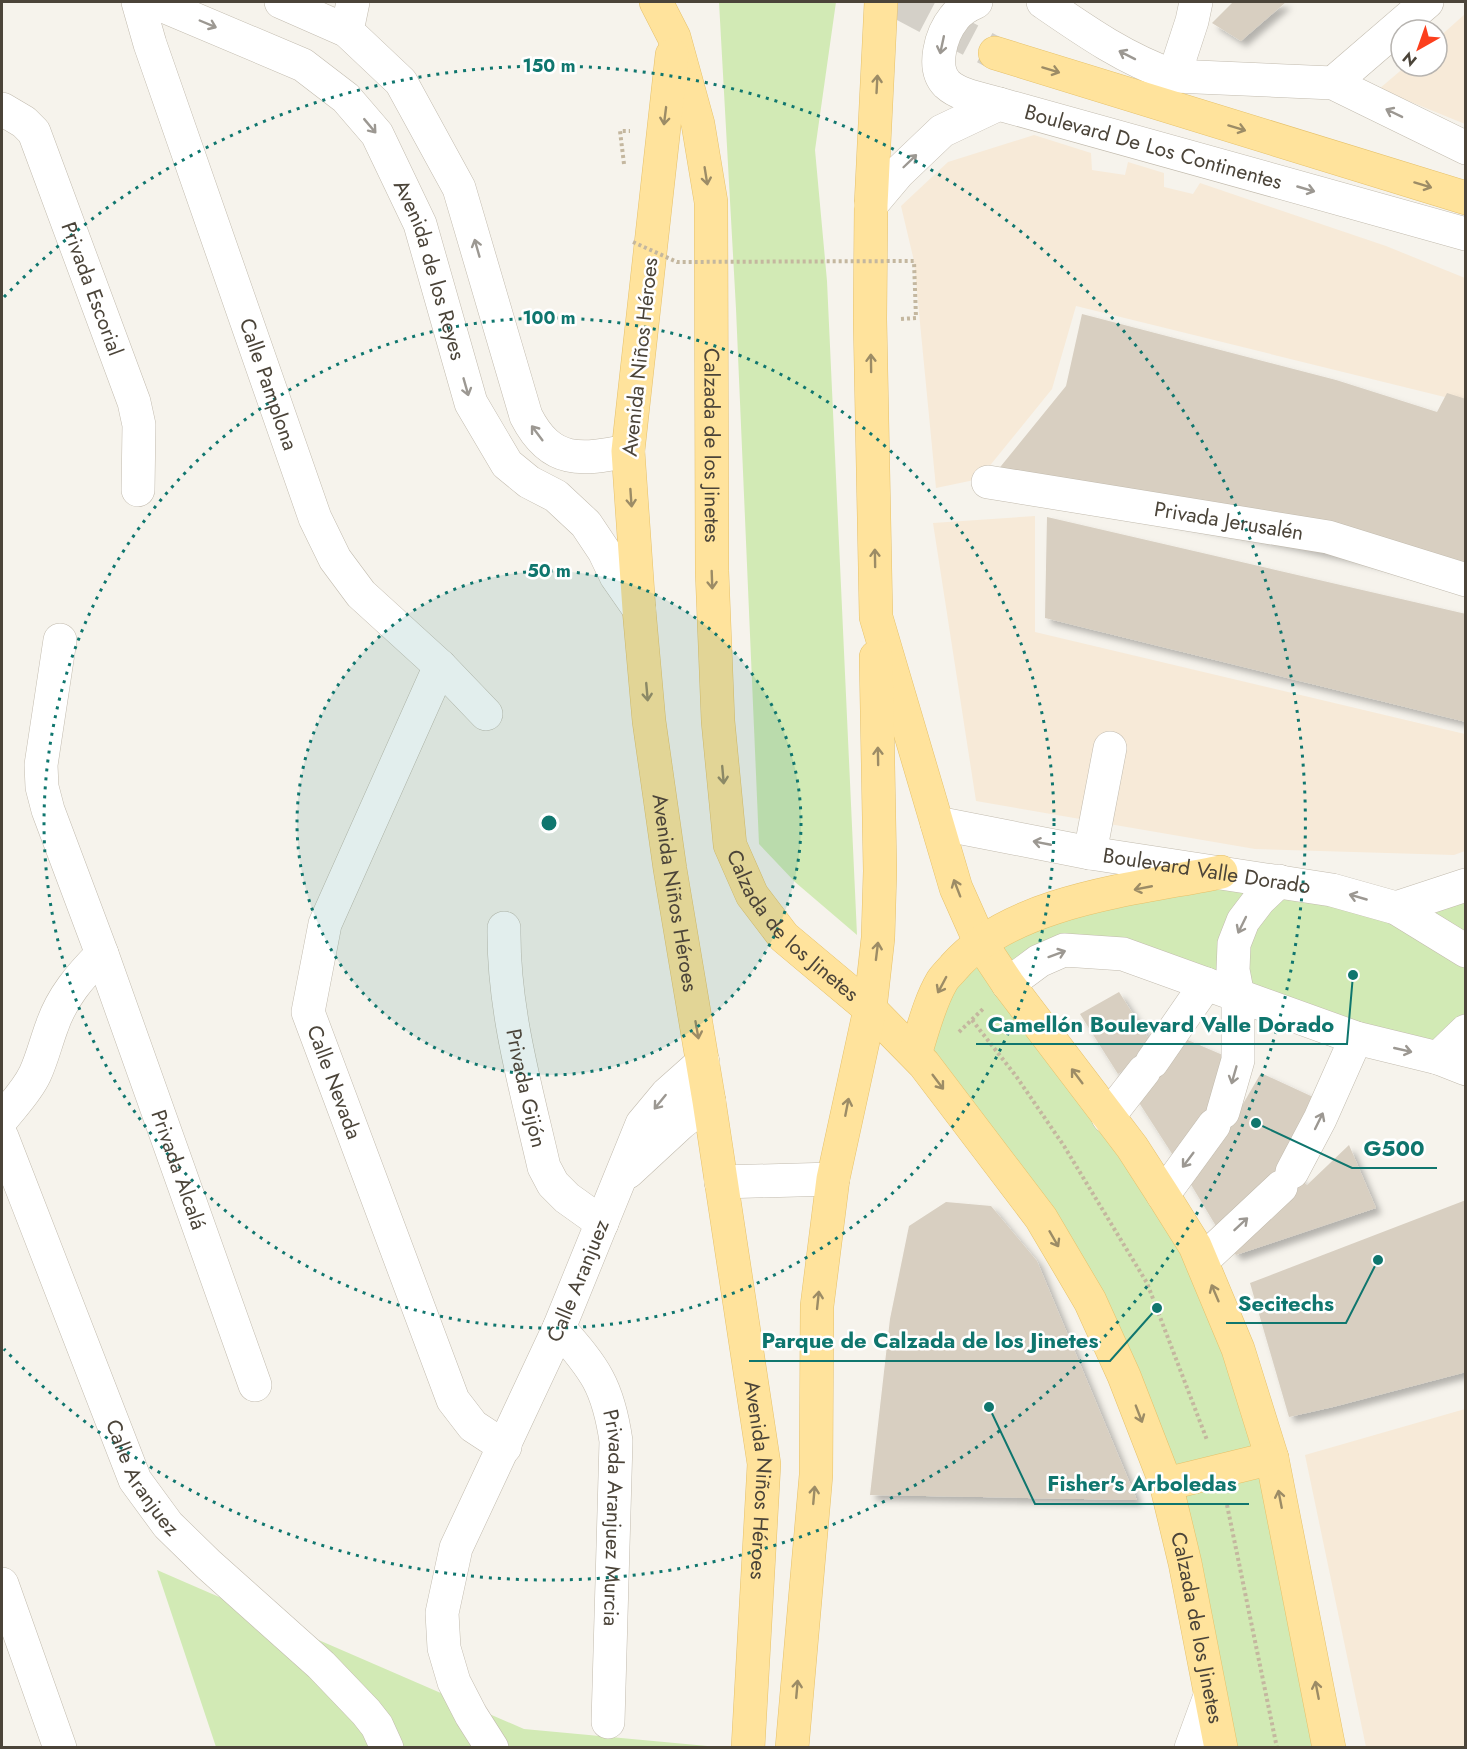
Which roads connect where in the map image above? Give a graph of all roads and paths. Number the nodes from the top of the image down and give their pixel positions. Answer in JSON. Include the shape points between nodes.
{"nodes":[{"id":1,"x":138,"y":2,"type":"edge"},
{"id":2,"x":154,"y":2,"type":"edge"},
{"id":3,"x":281,"y":2,"type":"edge"},
{"id":4,"x":656,"y":2,"type":"edge"},
{"id":5,"x":680,"y":2,"type":"edge"},
{"id":6,"x":881,"y":2,"type":"edge"},
{"id":7,"x":976,"y":2,"type":"edge"},
{"id":8,"x":1043,"y":2,"type":"edge"},
{"id":9,"x":1196,"y":2,"type":"edge"},
{"id":10,"x":1427,"y":2,"type":"edge"},
{"id":11,"x":350,"y":16,"type":"edge"},
{"id":12,"x":674,"y":37,"type":"junction"},
{"id":13,"x":995,"y":53,"type":"tunnel mouth"},
{"id":14,"x":1174,"y":76,"type":"junction"},
{"id":15,"x":1333,"y":82,"type":"junction"},
{"id":16,"x":999,"y":104,"type":"junction"},
{"id":17,"x":2,"y":109,"type":"edge"},
{"id":18,"x":1466,"y":148,"type":"edge"},
{"id":19,"x":1466,"y":198,"type":"edge"},
{"id":20,"x":871,"y":205,"type":"junction"},
{"id":21,"x":1466,"y":234,"type":"edge"},
{"id":22,"x":633,"y":242,"type":"dead end"},
{"id":23,"x":916,"y":318,"type":"dead end"},
{"id":24,"x":628,"y":451,"type":"junction"},
{"id":25,"x":568,"y":455,"type":"junction"},
{"id":26,"x":988,"y":482,"type":"dead end"},
{"id":27,"x":138,"y":490,"type":"dead end"},
{"id":28,"x":556,"y":496,"type":"junction"},
{"id":29,"x":1466,"y":580,"type":"edge"},
{"id":30,"x":639,"y":609,"type":"junction"},
{"id":31,"x":876,"y":617,"type":"junction"},
{"id":32,"x":60,"y":640,"type":"dead end"},
{"id":33,"x":440,"y":666,"type":"junction"},
{"id":34,"x":486,"y":714,"type":"dead end"},
{"id":35,"x":1110,"y":748,"type":"dead end"},
{"id":36,"x":937,"y":823,"type":"junction"},
{"id":37,"x":1090,"y":853,"type":"junction"},
{"id":38,"x":1221,"y":872,"type":"junction"},
{"id":39,"x":1279,"y":881,"type":"junction"},
{"id":40,"x":1466,"y":885,"type":"edge"},
{"id":41,"x":1396,"y":908,"type":"junction"},
{"id":42,"x":504,"y":928,"type":"dead end"},
{"id":43,"x":980,"y":942,"type":"junction"},
{"id":44,"x":1466,"y":951,"type":"edge"},
{"id":45,"x":102,"y":954,"type":"junction"},
{"id":46,"x":1008,"y":984,"type":"junction"},
{"id":47,"x":1206,"y":984,"type":"junction"},
{"id":48,"x":1238,"y":996,"type":"junction"},
{"id":49,"x":870,"y":1009,"type":"junction"},
{"id":50,"x":1466,"y":1031,"type":"edge"},
{"id":51,"x":1356,"y":1038,"type":"junction"},
{"id":52,"x":915,"y":1054,"type":"junction"},
{"id":53,"x":703,"y":1062,"type":"junction"},
{"id":54,"x":1452,"y":1064,"type":"edge"},
{"id":55,"x":709,"y":1101,"type":"junction"},
{"id":56,"x":1108,"y":1116,"type":"junction"},
{"id":57,"x":2,"y":1119,"type":"edge"},
{"id":58,"x":2,"y":1137,"type":"edge"},
{"id":59,"x":621,"y":1179,"type":"junction"},
{"id":60,"x":833,"y":1179,"type":"junction"},
{"id":61,"x":721,"y":1182,"type":"junction"},
{"id":62,"x":1162,"y":1195,"type":"junction"},
{"id":63,"x":602,"y":1223,"type":"junction"},
{"id":64,"x":1202,"y":1261,"type":"junction"},
{"id":65,"x":560,"y":1328,"type":"junction"},
{"id":66,"x":255,"y":1385,"type":"dead end"},
{"id":67,"x":505,"y":1448,"type":"junction"},
{"id":68,"x":1272,"y":1458,"type":"junction"},
{"id":69,"x":1166,"y":1484,"type":"junction"},
{"id":70,"x":2,"y":1584,"type":"edge"},
{"id":71,"x":1210,"y":1696,"type":"junction"},
{"id":72,"x":608,"y":1722,"type":"dead end"},
{"id":73,"x":60,"y":1748,"type":"edge"},
{"id":74,"x":387,"y":1748,"type":"edge"},
{"id":75,"x":492,"y":1748,"type":"edge"},
{"id":76,"x":748,"y":1748,"type":"edge"},
{"id":77,"x":792,"y":1748,"type":"edge"},
{"id":78,"x":1191,"y":1748,"type":"edge"},
{"id":79,"x":1221,"y":1748,"type":"edge"},
{"id":80,"x":1329,"y":1748,"type":"edge"}],
"edges":[{"from":1,"to":33,"type":"street","name":"Calle Pamplona","via":[[315,518],[334,559],[361,594]]},
{"from":2,"to":28,"type":"street","name":"Avenida de los Reyes","one_way":true,"via":[[303,65],[346,98],[377,134],[420,224],[471,403],[507,464],[529,482]]},
{"from":3,"to":11,"type":"street"},
{"from":4,"to":12,"type":"main road"},
{"from":5,"to":12,"type":"main road","name":"Calzada de los Jinetes"},
{"from":20,"to":6,"type":"main road","one_way":true},
{"from":7,"to":16,"type":"street","one_way":true,"via":[[955,16],[945,33],[939,67],[944,81],[956,91]]},
{"from":14,"to":8,"type":"street","one_way":true,"via":[[1101,42]]},
{"from":9,"to":14,"type":"street"},
{"from":10,"to":15,"type":"street"},
{"from":25,"to":11,"type":"street","one_way":true,"via":[[550,447],[535,433],[526,416],[459,188],[401,82]]},
{"from":12,"to":24,"type":"main road","name":"Avenida Niños Héroes","one_way":true},
{"from":12,"to":49,"type":"main road","name":"Calzada de los Jinetes","one_way":true,"via":[[698,124],[711,202],[712,571],[718,721],[730,845],[752,895],[784,937]]},
{"from":13,"to":19,"type":"main road","one_way":true},
{"from":14,"to":15,"type":"street"},
{"from":18,"to":15,"type":"street","one_way":true},
{"from":20,"to":16,"type":"street","name":"Boulevard De Los Continentes","one_way":true,"via":[[942,131]]},
{"from":16,"to":21,"type":"street","name":"Boulevard De Los Continentes","one_way":true},
{"from":17,"to":27,"type":"street","name":"Privada Escorial","via":[[34,132],[134,402]]},
{"from":31,"to":20,"type":"main road","one_way":true},
{"from":22,"to":23,"type":"path","bridge":true,"via":[[677,262],[914,261]]},
{"from":24,"to":25,"type":"street"},
{"from":24,"to":30,"type":"main road","name":"Avenida Niños Héroes","one_way":true},
{"from":25,"to":28,"type":"street"},
{"from":26,"to":29,"type":"street","name":"Privada Jerusalén","via":[[1328,537]]},
{"from":28,"to":30,"type":"street","name":"Avenida de los Reyes","via":[[586,524]]},
{"from":30,"to":53,"type":"main road","name":"Avenida Niños Héroes","one_way":true,"via":[[649,721]]},
{"from":31,"to":36,"type":"main road"},
{"from":49,"to":31,"type":"main road","one_way":true,"via":[[880,871]]},
{"from":32,"to":45,"type":"street","name":"Privada Alcalá","via":[[40,765],[42,788]]},
{"from":33,"to":34,"type":"street","name":"Calle Pamplona"},
{"from":33,"to":67,"type":"street","name":"Calle Nevada","via":[[325,924],[309,1011],[453,1400],[473,1426]]},
{"from":35,"to":37,"type":"street"},
{"from":37,"to":36,"type":"street","name":"Boulevard Valle Dorado","one_way":true},
{"from":43,"to":36,"type":"main road","one_way":true,"via":[[956,888]]},
{"from":37,"to":38,"type":"street","name":"Boulevard Valle Dorado"},
{"from":38,"to":39,"type":"street","name":"Boulevard Valle Dorado"},
{"from":38,"to":43,"type":"main road","one_way":true,"via":[[1081,900],[1014,922]]},
{"from":41,"to":39,"type":"street","name":"Boulevard Valle Dorado","one_way":true,"via":[[1332,890]]},
{"from":39,"to":48,"type":"street","one_way":true,"via":[[1243,921],[1234,944]]},
{"from":40,"to":41,"type":"street"},
{"from":41,"to":44,"type":"street","name":"Boulevard Valle Dorado"},
{"from":42,"to":63,"type":"street","name":"Privada Gijón","via":[[503,963],[510,1017],[544,1167],[560,1191]]},
{"from":43,"to":46,"type":"main road"},
{"from":43,"to":52,"type":"main road","one_way":true,"via":[[942,980]]},
{"from":45,"to":57,"type":"street","via":[[64,998],[34,1075]]},
{"from":45,"to":66,"type":"street","name":"Privada Alcalá"},
{"from":46,"to":47,"type":"street","one_way":true,"via":[[1039,961],[1064,950],[1123,954]]},
{"from":56,"to":46,"type":"main road","one_way":true},
{"from":47,"to":48,"type":"street"},
{"from":47,"to":56,"type":"street"},
{"from":48,"to":51,"type":"street"},
{"from":48,"to":62,"type":"street","one_way":true,"via":[[1238,1060],[1219,1119]]},
{"from":49,"to":52,"type":"main road","name":"Calzada de los Jinetes"},
{"from":60,"to":49,"type":"main road","one_way":true},
{"from":50,"to":54,"type":"street"},
{"from":51,"to":54,"type":"street","one_way":true},
{"from":64,"to":51,"type":"street","one_way":true,"via":[[1287,1180],[1320,1119]]},
{"from":52,"to":69,"type":"main road","name":"Calzada de los Jinetes","one_way":true,"via":[[1041,1218],[1090,1301]]},
{"from":53,"to":55,"type":"main road","name":"Avenida Niños Héroes"},
{"from":53,"to":59,"type":"street","name":"Calle Aranjuez","one_way":true,"via":[[667,1094],[642,1124]]},
{"from":55,"to":59,"type":"street","name":"Calle Aranjuez"},
{"from":55,"to":61,"type":"main road","name":"Avenida Niños Héroes"},
{"from":56,"to":62,"type":"main road"},
{"from":58,"to":74,"type":"street","name":"Calle Aranjuez","via":[[135,1480],[168,1525],[321,1665],[366,1712]]},
{"from":59,"to":63,"type":"street","name":"Calle Aranjuez"},
{"from":60,"to":61,"type":"street"},
{"from":77,"to":60,"type":"main road","one_way":true,"via":[[816,1474],[817,1306]]},
{"from":61,"to":76,"type":"main road","name":"Avenida Niños Héroes","via":[[764,1464]]},
{"from":62,"to":64,"type":"main road"},
{"from":63,"to":65,"type":"street","name":"Calle Aranjuez"},
{"from":68,"to":64,"type":"main road","one_way":true,"via":[[1238,1349]]},
{"from":65,"to":67,"type":"street","name":"Calle Aranjuez"},
{"from":65,"to":72,"type":"street","name":"Privada Aranjuez Murcia","via":[[601,1382],[616,1440]]},
{"from":67,"to":75,"type":"street","name":"Calle Aranjuez","via":[[456,1548],[442,1613],[444,1648],[454,1682]]},
{"from":68,"to":69,"type":"main road"},
{"from":80,"to":68,"type":"main road","one_way":true},
{"from":69,"to":71,"type":"main road","name":"Calzada de los Jinetes"},
{"from":70,"to":73,"type":"street"},
{"from":71,"to":78,"type":"street"},
{"from":71,"to":79,"type":"main road","name":"Calzada de los Jinetes"}]}
